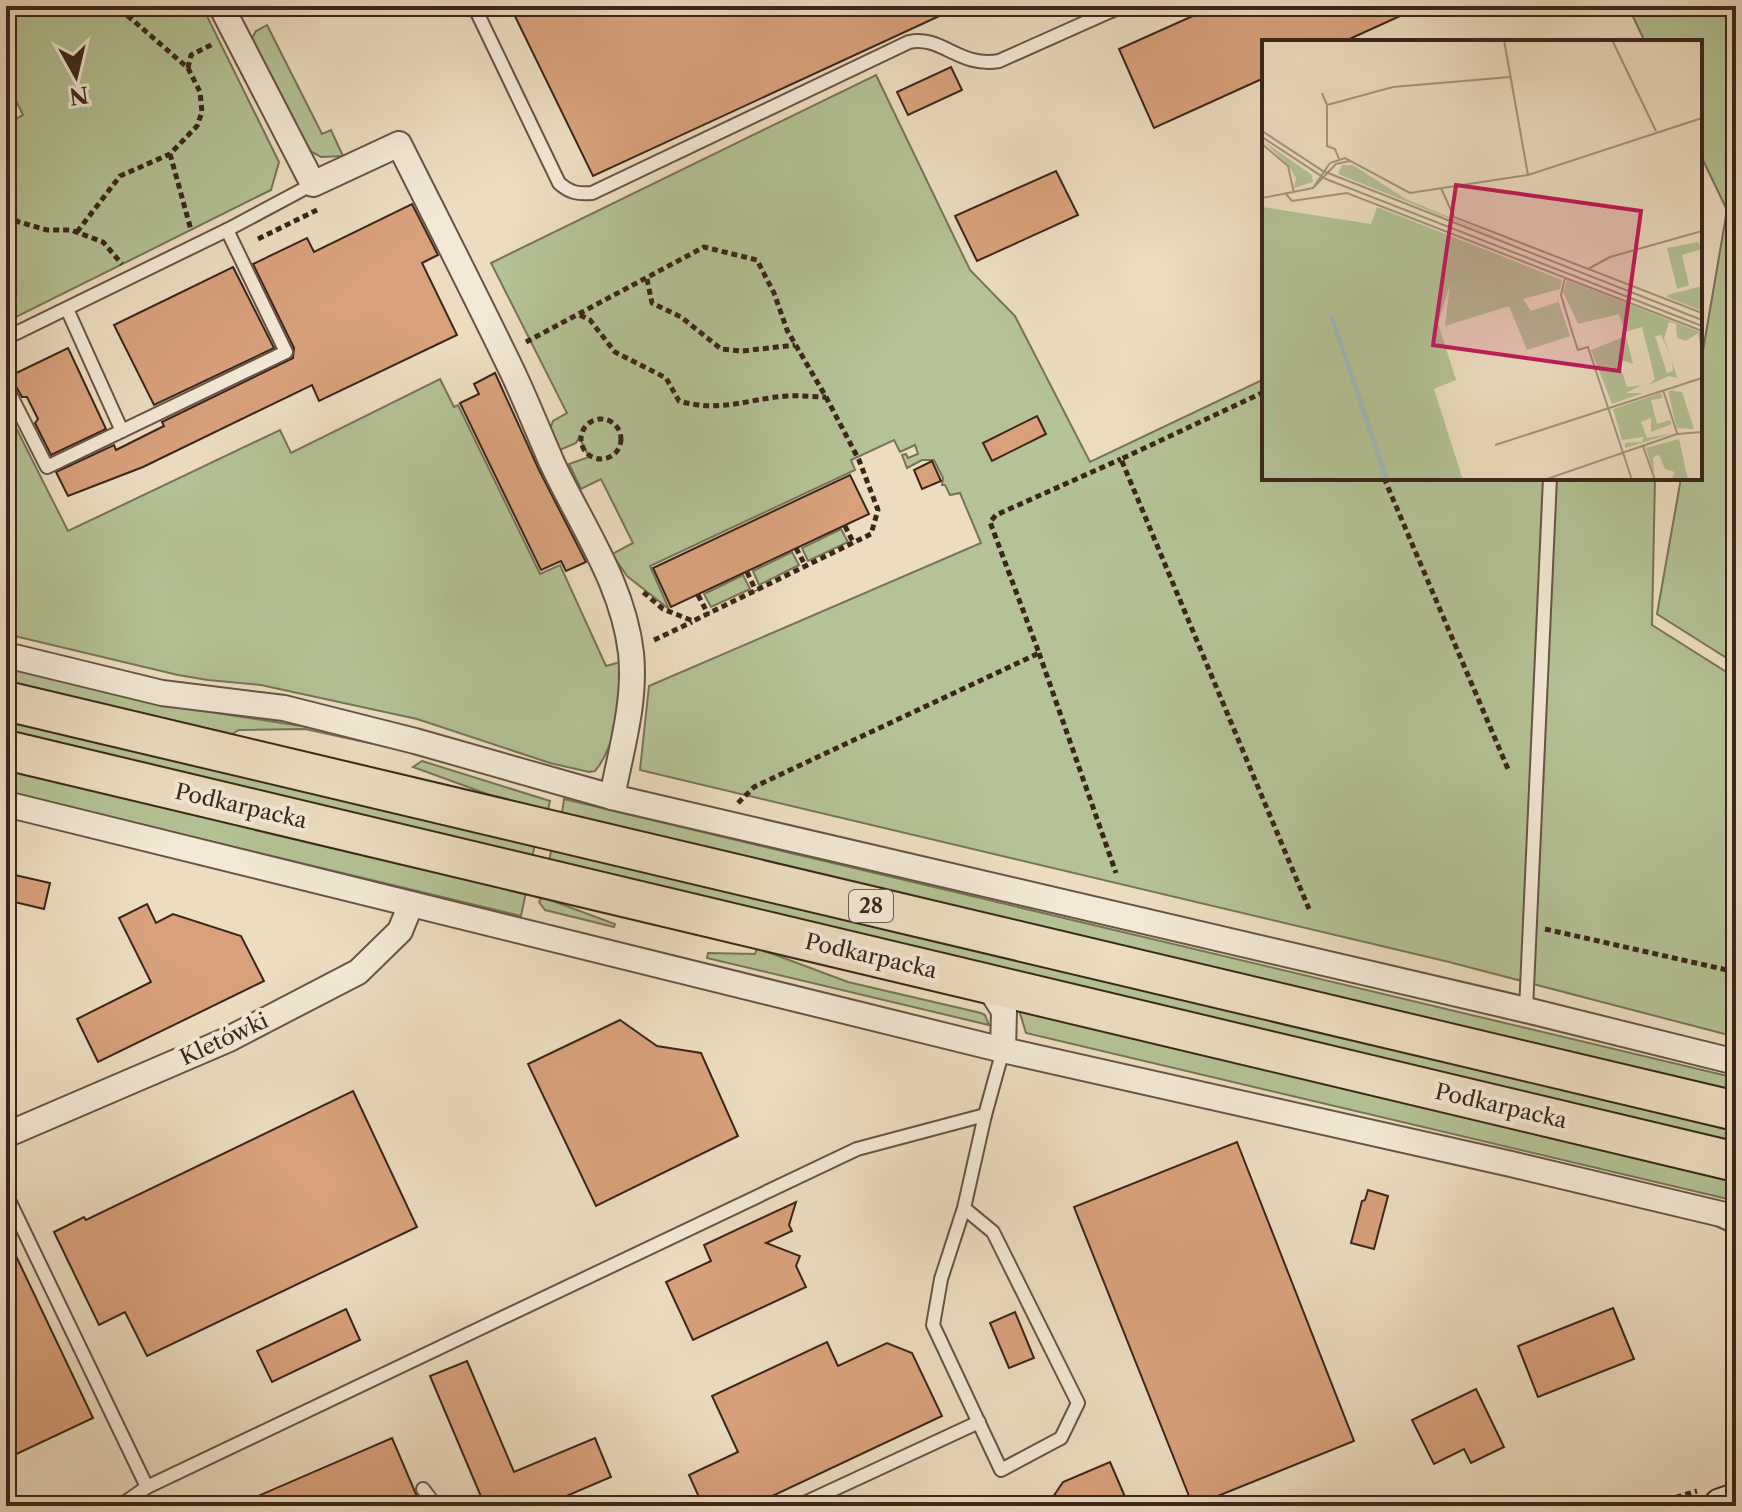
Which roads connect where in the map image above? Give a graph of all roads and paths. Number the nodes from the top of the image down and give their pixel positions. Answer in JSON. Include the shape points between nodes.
{"nodes":[{"id":1,"x":121,"y":6,"type":"edge"},
{"id":2,"x":221,"y":6,"type":"edge"},
{"id":3,"x":474,"y":6,"type":"edge"},
{"id":4,"x":1124,"y":6,"type":"edge"},
{"id":5,"x":1109,"y":9,"type":"edge"},
{"id":6,"x":213,"y":44,"type":"dead end"},
{"id":7,"x":188,"y":68,"type":"junction"},
{"id":8,"x":170,"y":154,"type":"junction"},
{"id":9,"x":313,"y":184,"type":"junction"},
{"id":10,"x":325,"y":206,"type":"dead end"},
{"id":11,"x":6,"y":215,"type":"edge"},
{"id":12,"x":227,"y":230,"type":"junction"},
{"id":13,"x":77,"y":232,"type":"junction"},
{"id":14,"x":191,"y":233,"type":"dead end"},
{"id":15,"x":236,"y":249,"type":"junction"},
{"id":16,"x":123,"y":266,"type":"dead end"},
{"id":17,"x":647,"y":279,"type":"junction"},
{"id":18,"x":67,"y":309,"type":"junction"},
{"id":19,"x":579,"y":315,"type":"junction"},
{"id":20,"x":6,"y":338,"type":"edge"},
{"id":21,"x":795,"y":345,"type":"junction"},
{"id":22,"x":503,"y":354,"type":"junction"},
{"id":23,"x":6,"y":386,"type":"edge"},
{"id":24,"x":1262,"y":393,"type":"edge"},
{"id":25,"x":826,"y":397,"type":"junction"},
{"id":26,"x":594,"y":421,"type":"joint"},
{"id":27,"x":122,"y":431,"type":"junction"},
{"id":28,"x":1121,"y":459,"type":"junction"},
{"id":29,"x":1385,"y":480,"type":"edge"},
{"id":30,"x":1550,"y":480,"type":"edge"},
{"id":31,"x":845,"y":526,"type":"dead end"},
{"id":32,"x":854,"y":544,"type":"junction"},
{"id":33,"x":796,"y":548,"type":"dead end"},
{"id":34,"x":606,"y":565,"type":"junction"},
{"id":35,"x":806,"y":567,"type":"junction"},
{"id":36,"x":747,"y":572,"type":"dead end"},
{"id":37,"x":756,"y":591,"type":"junction"},
{"id":38,"x":698,"y":595,"type":"dead end"},
{"id":39,"x":708,"y":614,"type":"junction"},
{"id":40,"x":693,"y":621,"type":"junction"},
{"id":41,"x":631,"y":651,"type":"junction"},
{"id":42,"x":1039,"y":653,"type":"junction"},
{"id":43,"x":6,"y":655,"type":"edge"},
{"id":44,"x":6,"y":701,"type":"edge"},
{"id":45,"x":6,"y":750,"type":"edge"},
{"id":46,"x":1508,"y":769,"type":"dead end"},
{"id":47,"x":612,"y":797,"type":"junction"},
{"id":48,"x":6,"y":804,"type":"edge"},
{"id":49,"x":732,"y":809,"type":"dead end"},
{"id":50,"x":1736,"y":820,"type":"edge"},
{"id":51,"x":1116,"y":873,"type":"dead end"},
{"id":52,"x":411,"y":904,"type":"junction"},
{"id":53,"x":1309,"y":909,"type":"dead end"},
{"id":54,"x":1529,"y":926,"type":"junction"},
{"id":55,"x":1728,"y":970,"type":"junction"},
{"id":56,"x":1736,"y":972,"type":"edge"},
{"id":57,"x":987,"y":984,"type":"junction"},
{"id":58,"x":1526,"y":1010,"type":"junction"},
{"id":59,"x":1003,"y":1050,"type":"junction"},
{"id":60,"x":1736,"y":1062,"type":"edge"},
{"id":61,"x":1736,"y":1111,"type":"edge"},
{"id":62,"x":985,"y":1115,"type":"junction"},
{"id":63,"x":6,"y":1135,"type":"edge"},
{"id":64,"x":1736,"y":1162,"type":"edge"},
{"id":65,"x":6,"y":1194,"type":"edge"},
{"id":66,"x":964,"y":1208,"type":"junction"},
{"id":67,"x":1736,"y":1221,"type":"edge"},
{"id":68,"x":979,"y":1422,"type":"junction"},
{"id":69,"x":147,"y":1487,"type":"junction"},
{"id":70,"x":423,"y":1489,"type":"dead end"},
{"id":71,"x":1736,"y":1501,"type":"edge"},
{"id":72,"x":120,"y":1506,"type":"edge"},
{"id":73,"x":436,"y":1506,"type":"edge"},
{"id":74,"x":798,"y":1506,"type":"edge"},
{"id":75,"x":1721,"y":1506,"type":"edge"}],
"edges":[{"from":1,"to":7,"type":"path"},
{"from":2,"to":9,"type":"street"},
{"from":3,"to":5,"type":"lane","via":[[559,183],[579,194],[592,193],[909,42],[933,43],[985,64]]},
{"from":4,"to":5,"type":"lane"},
{"from":6,"to":7,"type":"path","via":[[191,55]]},
{"from":7,"to":8,"type":"path","via":[[200,92],[202,112],[197,126]]},
{"from":8,"to":13,"type":"path","via":[[120,176]]},
{"from":8,"to":14,"type":"path"},
{"from":9,"to":12,"type":"lane"},
{"from":9,"to":22,"type":"street","via":[[399,144]]},
{"from":10,"to":15,"type":"path"},
{"from":11,"to":13,"type":"path","via":[[47,230]]},
{"from":12,"to":15,"type":"lane"},
{"from":12,"to":18,"type":"lane"},
{"from":13,"to":16,"type":"path","via":[[103,242]]},
{"from":15,"to":27,"type":"lane","via":[[286,352]]},
{"from":17,"to":19,"type":"path"},
{"from":17,"to":21,"type":"path","via":[[652,303],[681,317],[721,349]]},
{"from":17,"to":21,"type":"path","via":[[704,247],[757,260]]},
{"from":18,"to":20,"type":"lane"},
{"from":18,"to":27,"type":"lane"},
{"from":19,"to":22,"type":"path"},
{"from":19,"to":25,"type":"path","via":[[590,320],[615,352],[666,378],[679,401],[701,407],[786,396]]},
{"from":21,"to":25,"type":"path"},
{"from":22,"to":34,"type":"street"},
{"from":23,"to":27,"type":"lane","via":[[47,467]]},
{"from":24,"to":28,"type":"path"},
{"from":25,"to":32,"type":"path","via":[[878,510],[871,534]]},
{"from":26,"to":26,"type":"path","via":[[581,436],[583,449],[593,457],[610,457],[619,448],[618,429],[607,421]]},
{"from":28,"to":42,"type":"path","via":[[990,522]]},
{"from":28,"to":53,"type":"path"},
{"from":29,"to":46,"type":"path"},
{"from":30,"to":54,"type":"lane"},
{"from":31,"to":32,"type":"path"},
{"from":32,"to":35,"type":"path"},
{"from":33,"to":35,"type":"path"},
{"from":34,"to":40,"type":"path","via":[[663,609]]},
{"from":34,"to":41,"type":"street"},
{"from":35,"to":37,"type":"path"},
{"from":36,"to":37,"type":"path"},
{"from":37,"to":39,"type":"path"},
{"from":38,"to":39,"type":"path"},
{"from":39,"to":40,"type":"path"},
{"from":40,"to":41,"type":"path"},
{"from":41,"to":47,"type":"street","via":[[630,704]]},
{"from":42,"to":49,"type":"path","via":[[754,787]]},
{"from":42,"to":51,"type":"path"},
{"from":43,"to":47,"type":"street","via":[[162,693],[296,711]]},
{"from":44,"to":61,"type":"main road","number":"28"},
{"from":45,"to":57,"type":"main road","name":"Podkarpacka","number":"28"},
{"from":47,"to":58,"type":"street"},
{"from":48,"to":52,"type":"street"},
{"from":50,"to":55,"type":"path"},
{"from":52,"to":59,"type":"street"},
{"from":52,"to":63,"type":"street","name":"Kletówki","via":[[400,931],[358,972],[227,1040]]},
{"from":54,"to":55,"type":"path"},
{"from":54,"to":58,"type":"lane"},
{"from":55,"to":56,"type":"path"},
{"from":57,"to":59,"type":"street","via":[[1004,1011]]},
{"from":57,"to":64,"type":"main road","name":"Podkarpacka","number":"28"},
{"from":58,"to":60,"type":"street"},
{"from":59,"to":62,"type":"lane"},
{"from":59,"to":67,"type":"street","via":[[1511,1164]]},
{"from":62,"to":66,"type":"lane"},
{"from":62,"to":69,"type":"lane","via":[[857,1149]]},
{"from":65,"to":69,"type":"lane"},
{"from":66,"to":68,"type":"lane","via":[[941,1279],[933,1325]]},
{"from":66,"to":68,"type":"lane","via":[[993,1232],[1078,1403],[1061,1438],[1001,1470]]},
{"from":68,"to":74,"type":"lane"},
{"from":69,"to":72,"type":"lane"},
{"from":70,"to":73,"type":"lane"},
{"from":71,"to":75,"type":"street"}]}
